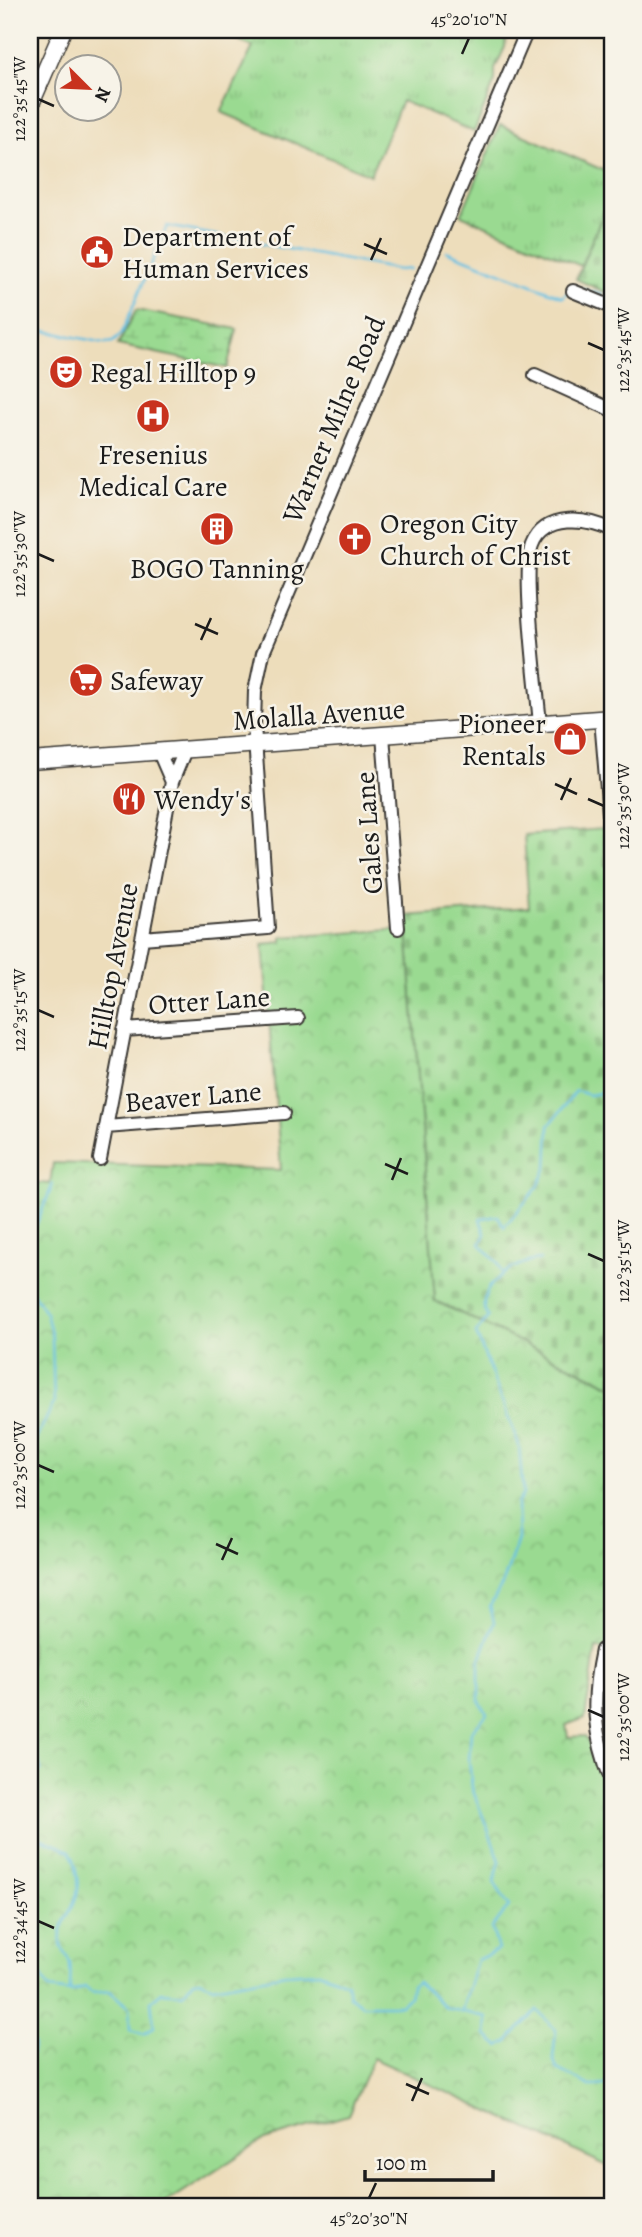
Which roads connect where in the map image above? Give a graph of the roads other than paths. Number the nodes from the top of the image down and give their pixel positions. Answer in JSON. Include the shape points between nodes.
{"nodes":[{"id":1,"x":63,"y":30,"type":"edge"},
{"id":2,"x":524,"y":31,"type":"edge"},
{"id":3,"x":30,"y":106,"type":"edge"},
{"id":4,"x":573,"y":290,"type":"dead end"},
{"id":5,"x":612,"y":307,"type":"edge"},
{"id":6,"x":536,"y":375,"type":"dead end"},
{"id":7,"x":612,"y":410,"type":"edge"},
{"id":8,"x":612,"y":530,"type":"edge"},
{"id":9,"x":607,"y":719,"type":"edge"},
{"id":10,"x":540,"y":724,"type":"junction"},
{"id":11,"x":383,"y":735,"type":"junction"},
{"id":12,"x":255,"y":744,"type":"junction"},
{"id":13,"x":186,"y":750,"type":"junction"},
{"id":14,"x":159,"y":752,"type":"junction"},
{"id":15,"x":30,"y":761,"type":"edge"},
{"id":16,"x":172,"y":782,"type":"junction"},
{"id":17,"x":612,"y":849,"type":"edge"},
{"id":18,"x":398,"y":928,"type":"dead end"},
{"id":19,"x":142,"y":938,"type":"junction"},
{"id":20,"x":298,"y":1018,"type":"dead end"},
{"id":21,"x":124,"y":1030,"type":"junction"},
{"id":22,"x":284,"y":1113,"type":"dead end"},
{"id":23,"x":106,"y":1127,"type":"junction"},
{"id":24,"x":100,"y":1159,"type":"dead end"},
{"id":25,"x":602,"y":1650,"type":"dead end"},
{"id":26,"x":612,"y":1782,"type":"edge"}],
"edges":[{"from":1,"to":3,"type":"main road"},
{"from":2,"to":12,"type":"street","name":"Warner Milne Road","via":[[268,639],[255,691]]},
{"from":4,"to":5,"type":"street"},
{"from":6,"to":7,"type":"street"},
{"from":8,"to":10,"type":"street","via":[[592,522],[564,520],[541,531],[532,545],[530,579]]},
{"from":9,"to":10,"type":"main road","name":"Molalla Avenue"},
{"from":9,"to":17,"type":"street"},
{"from":10,"to":11,"type":"main road","name":"Molalla Avenue"},
{"from":11,"to":12,"type":"main road","name":"Molalla Avenue"},
{"from":11,"to":18,"type":"street","name":"Gales Lane"},
{"from":12,"to":13,"type":"main road","name":"Molalla Avenue"},
{"from":12,"to":19,"type":"street","name":"Warner Milne Road","via":[[268,928]]},
{"from":13,"to":14,"type":"main road","name":"Molalla Avenue"},
{"from":13,"to":16,"type":"street","name":"Hilltop Avenue"},
{"from":14,"to":15,"type":"main road","name":"Molalla Avenue"},
{"from":14,"to":16,"type":"street"},
{"from":16,"to":19,"type":"street","name":"Hilltop Avenue"},
{"from":19,"to":21,"type":"street","name":"Hilltop Avenue"},
{"from":20,"to":21,"type":"street","name":"Otter Lane"},
{"from":21,"to":23,"type":"street","name":"Hilltop Avenue"},
{"from":22,"to":23,"type":"street","name":"Beaver Lane"},
{"from":23,"to":24,"type":"street","name":"Hilltop Avenue"},
{"from":25,"to":26,"type":"street","via":[[594,1718]]}]}
